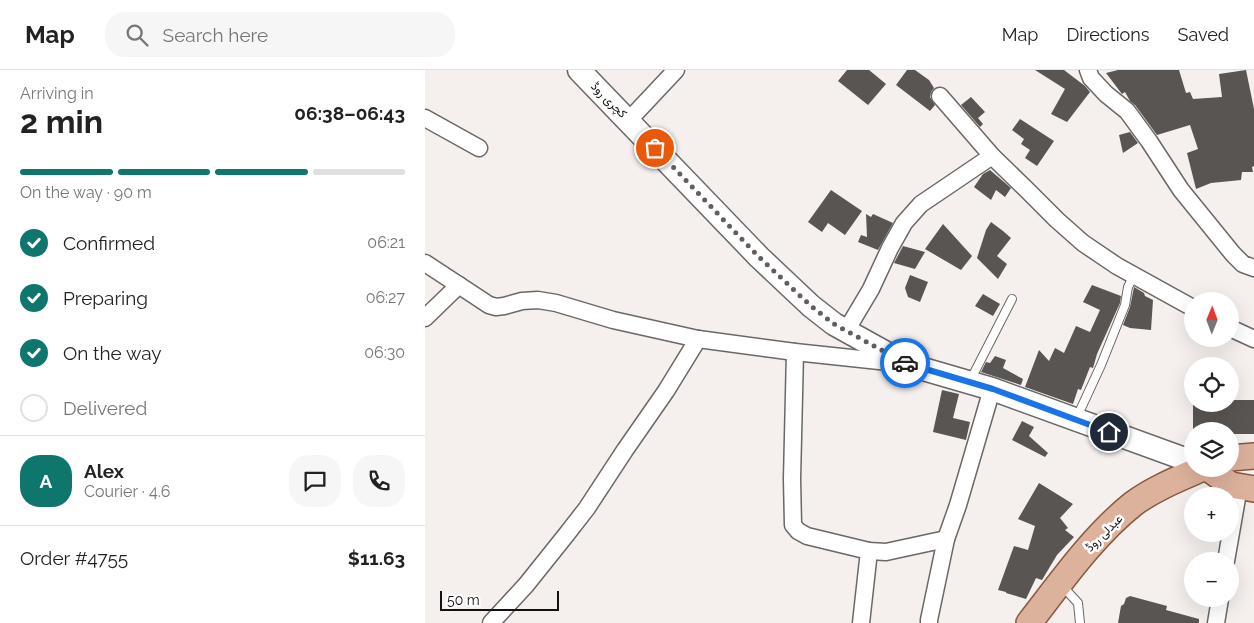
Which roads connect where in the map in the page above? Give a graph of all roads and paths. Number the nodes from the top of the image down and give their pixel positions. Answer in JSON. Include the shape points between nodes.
{"nodes":[{"id":1,"x":579,"y":70,"type":"edge"},
{"id":2,"x":676,"y":70,"type":"edge"},
{"id":3,"x":1088,"y":70,"type":"edge"},
{"id":4,"x":940,"y":96,"type":"dead end"},
{"id":5,"x":425,"y":118,"type":"edge"},
{"id":6,"x":629,"y":120,"type":"junction"},
{"id":7,"x":479,"y":148,"type":"dead end"},
{"id":8,"x":992,"y":156,"type":"junction"},
{"id":9,"x":425,"y":263,"type":"edge"},
{"id":10,"x":1254,"y":268,"type":"edge"},
{"id":11,"x":1133,"y":275,"type":"junction"},
{"id":12,"x":459,"y":285,"type":"junction"},
{"id":13,"x":1012,"y":299,"type":"dead end"},
{"id":14,"x":1184,"y":303,"type":"edge"},
{"id":15,"x":425,"y":318,"type":"edge"},
{"id":16,"x":846,"y":331,"type":"junction"},
{"id":17,"x":1239,"y":332,"type":"edge"},
{"id":18,"x":698,"y":339,"type":"junction"},
{"id":19,"x":1254,"y":340,"type":"edge"},
{"id":20,"x":795,"y":352,"type":"junction"},
{"id":21,"x":906,"y":364,"type":"junction"},
{"id":22,"x":969,"y":383,"type":"junction"},
{"id":23,"x":993,"y":389,"type":"junction"},
{"id":24,"x":1076,"y":420,"type":"junction"},
{"id":25,"x":1254,"y":456,"type":"edge"},
{"id":26,"x":1239,"y":457,"type":"edge"},
{"id":27,"x":1184,"y":459,"type":"edge"},
{"id":28,"x":1184,"y":477,"type":"edge"},
{"id":29,"x":1220,"y":477,"type":"edge"},
{"id":30,"x":1246,"y":488,"type":"edge"},
{"id":31,"x":946,"y":539,"type":"junction"},
{"id":32,"x":869,"y":551,"type":"junction"},
{"id":33,"x":1228,"y":552,"type":"edge"},
{"id":34,"x":1067,"y":574,"type":"junction"},
{"id":35,"x":1219,"y":607,"type":"edge"},
{"id":36,"x":491,"y":623,"type":"edge"},
{"id":37,"x":861,"y":623,"type":"edge"},
{"id":38,"x":929,"y":623,"type":"edge"},
{"id":39,"x":1029,"y":623,"type":"edge"},
{"id":40,"x":1079,"y":623,"type":"edge"},
{"id":41,"x":1216,"y":623,"type":"edge"}],
"edges":[{"from":1,"to":6,"type":"main road","name":"کچری روڈ"},
{"from":2,"to":6,"type":"street"},
{"from":3,"to":10,"type":"street","via":[[1106,94],[1127,111],[1208,224],[1243,264]]},
{"from":4,"to":8,"type":"street"},
{"from":5,"to":7,"type":"street"},
{"from":6,"to":16,"type":"main road","name":"کچری روڈ","via":[[759,257],[811,306]]},
{"from":8,"to":11,"type":"street","via":[[1083,243]]},
{"from":8,"to":16,"type":"street","via":[[921,204],[904,223]]},
{"from":9,"to":12,"type":"street"},
{"from":11,"to":14,"type":"street"},
{"from":11,"to":24,"type":"lane","via":[[1125,305]]},
{"from":12,"to":15,"type":"street"},
{"from":12,"to":18,"type":"street","via":[[496,307],[538,300]]},
{"from":13,"to":22,"type":"lane"},
{"from":16,"to":21,"type":"main road","name":"کچری روڈ"},
{"from":17,"to":19,"type":"street"},
{"from":18,"to":20,"type":"street"},
{"from":18,"to":36,"type":"street","via":[[587,508],[526,586]]},
{"from":20,"to":21,"type":"street"},
{"from":20,"to":32,"type":"street","via":[[793,525],[807,536]]},
{"from":21,"to":22,"type":"main road","name":"کچری روڈ"},
{"from":22,"to":23,"type":"main road","name":"کچری روڈ"},
{"from":23,"to":24,"type":"main road","name":"کچری روڈ"},
{"from":23,"to":31,"type":"street"},
{"from":24,"to":27,"type":"main road","name":"کچری روڈ"},
{"from":25,"to":26,"type":"main road"},
{"from":28,"to":34,"type":"main road","name":"عبدلی روڈ","via":[[1134,504],[1105,530]]},
{"from":29,"to":30,"type":"main road","via":[[1231,485]]},
{"from":30,"to":33,"type":"street"},
{"from":31,"to":32,"type":"street","via":[[886,552]]},
{"from":31,"to":38,"type":"street"},
{"from":32,"to":37,"type":"street"},
{"from":34,"to":39,"type":"main road","name":"عبدلی روڈ"},
{"from":34,"to":40,"type":"lane","via":[[1067,592],[1079,603]]},
{"from":35,"to":41,"type":"street"}]}
